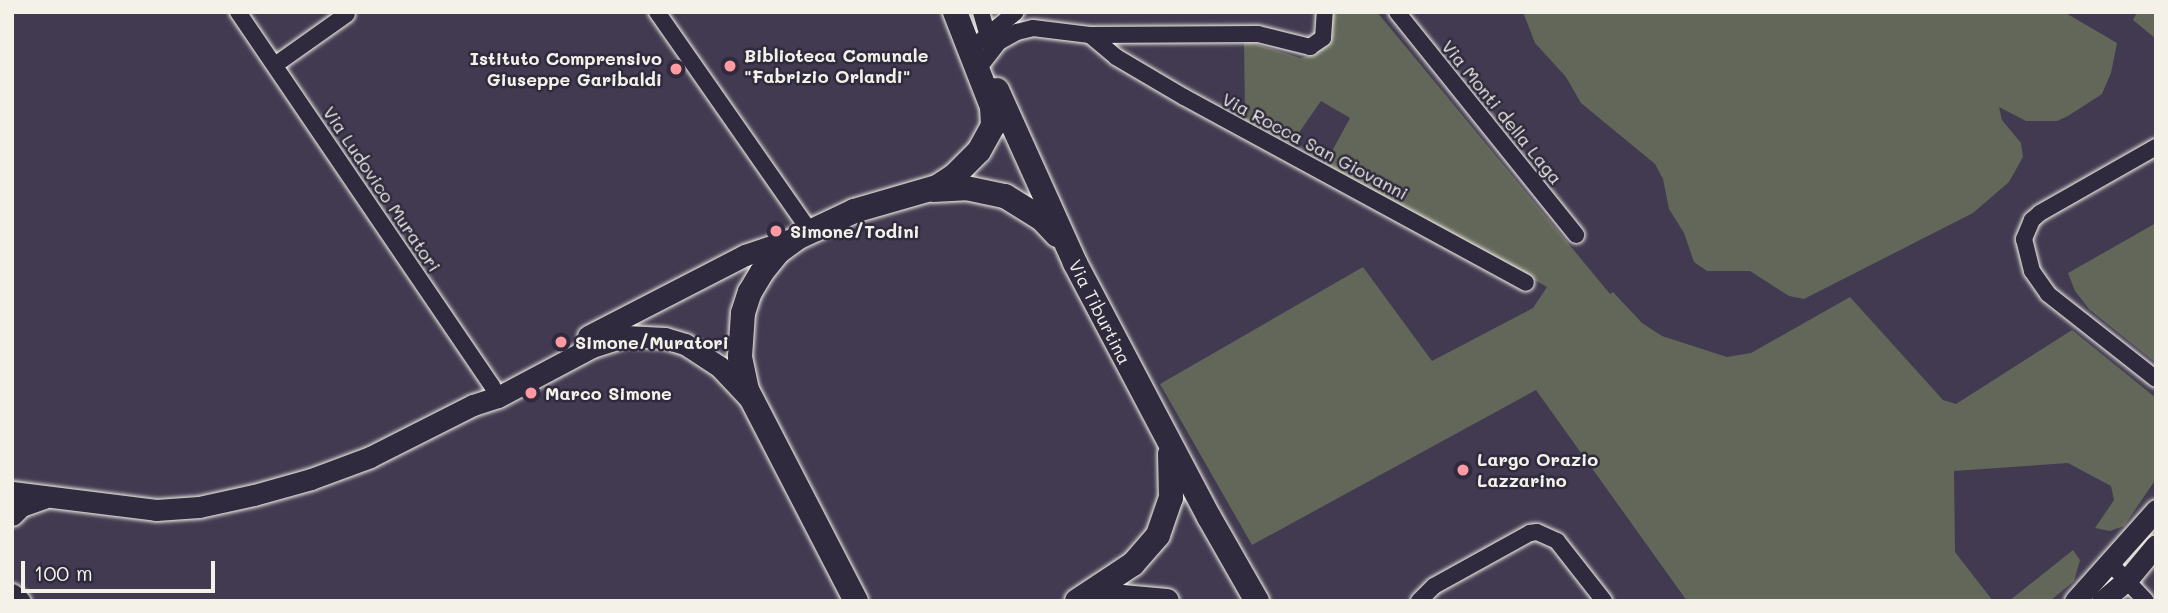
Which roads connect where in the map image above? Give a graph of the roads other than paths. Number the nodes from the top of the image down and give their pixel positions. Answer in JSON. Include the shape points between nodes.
{"nodes":[{"id":1,"x":238,"y":12,"type":"edge"},
{"id":2,"x":657,"y":12,"type":"edge"},
{"id":3,"x":955,"y":12,"type":"edge"},
{"id":4,"x":965,"y":12,"type":"edge"},
{"id":5,"x":981,"y":12,"type":"edge"},
{"id":6,"x":1016,"y":12,"type":"edge"},
{"id":7,"x":1325,"y":12,"type":"edge"},
{"id":8,"x":1397,"y":12,"type":"edge"},
{"id":9,"x":346,"y":13,"type":"edge"},
{"id":10,"x":1090,"y":35,"type":"junction"},
{"id":11,"x":984,"y":51,"type":"junction"},
{"id":12,"x":275,"y":65,"type":"junction"},
{"id":13,"x":2156,"y":147,"type":"edge"},
{"id":14,"x":926,"y":191,"type":"junction"},
{"id":15,"x":803,"y":234,"type":"junction"},
{"id":16,"x":1576,"y":235,"type":"dead end"},
{"id":17,"x":1075,"y":263,"type":"junction"},
{"id":18,"x":1526,"y":283,"type":"dead end"},
{"id":19,"x":2156,"y":379,"type":"edge"},
{"id":20,"x":493,"y":387,"type":"junction"},
{"id":21,"x":752,"y":402,"type":"junction"},
{"id":22,"x":472,"y":405,"type":"junction"},
{"id":23,"x":1166,"y":436,"type":"junction"},
{"id":24,"x":12,"y":492,"type":"edge"},
{"id":25,"x":53,"y":497,"type":"junction"},
{"id":26,"x":2156,"y":510,"type":"edge"},
{"id":27,"x":12,"y":515,"type":"edge"},
{"id":28,"x":2156,"y":545,"type":"edge"},
{"id":29,"x":2110,"y":563,"type":"junction"},
{"id":30,"x":2127,"y":580,"type":"junction"},
{"id":31,"x":12,"y":593,"type":"edge"},
{"id":32,"x":22,"y":601,"type":"edge"},
{"id":33,"x":856,"y":601,"type":"edge"},
{"id":34,"x":1077,"y":601,"type":"edge"},
{"id":35,"x":1089,"y":601,"type":"edge"},
{"id":36,"x":1167,"y":601,"type":"edge"},
{"id":37,"x":1257,"y":601,"type":"edge"},
{"id":38,"x":1419,"y":601,"type":"edge"},
{"id":39,"x":1604,"y":601,"type":"edge"},
{"id":40,"x":2075,"y":601,"type":"edge"},
{"id":41,"x":2102,"y":601,"type":"edge"},
{"id":42,"x":2146,"y":601,"type":"edge"}],
"edges":[{"from":1,"to":12,"type":"street","name":"Via Ludovico Muratori"},
{"from":2,"to":15,"type":"street"},
{"from":3,"to":14,"type":"main road","via":[[992,107],[993,125],[966,165],[945,183]]},
{"from":4,"to":11,"type":"main road","name":"Via Tiburtina"},
{"from":5,"to":11,"type":"street"},
{"from":6,"to":11,"type":"street"},
{"from":7,"to":10,"type":"street","via":[[1323,38],[1307,47],[1249,33]]},
{"from":8,"to":16,"type":"street","name":"Via Monti della Laga"},
{"from":9,"to":12,"type":"street"},
{"from":10,"to":11,"type":"street","via":[[1024,29]]},
{"from":10,"to":18,"type":"street","name":"Via Rocca San Giovanni","via":[[1116,57],[1184,97]]},
{"from":11,"to":17,"type":"main road","name":"Via Tiburtina"},
{"from":12,"to":20,"type":"street","name":"Via Ludovico Muratori"},
{"from":13,"to":19,"type":"street","via":[[2040,213],[2024,239],[2032,271],[2049,294]]},
{"from":14,"to":15,"type":"main road","via":[[854,211]]},
{"from":14,"to":17,"type":"main road","via":[[966,188],[1005,196],[1042,219]]},
{"from":15,"to":20,"type":"main road","via":[[745,255]]},
{"from":15,"to":21,"type":"main road","via":[[762,272],[743,313],[740,357]]},
{"from":17,"to":23,"type":"main road","name":"Via Tiburtina"},
{"from":20,"to":22,"type":"main road"},
{"from":21,"to":22,"type":"main road","via":[[702,352],[646,335],[603,342],[498,397]]},
{"from":21,"to":33,"type":"main road"},
{"from":22,"to":25,"type":"main road","via":[[356,463],[236,499],[156,510]]},
{"from":23,"to":34,"type":"main road","via":[[1171,498],[1158,535],[1133,564]]},
{"from":23,"to":37,"type":"main road","name":"Via Tiburtina"},
{"from":24,"to":25,"type":"main road"},
{"from":25,"to":27,"type":"main road","via":[[30,502]]},
{"from":26,"to":29,"type":"main road"},
{"from":28,"to":30,"type":"main road"},
{"from":29,"to":30,"type":"street"},
{"from":29,"to":40,"type":"main road"},
{"from":30,"to":41,"type":"main road"},
{"from":30,"to":42,"type":"street"},
{"from":31,"to":32,"type":"street"},
{"from":35,"to":36,"type":"main road","via":[[1122,597]]},
{"from":38,"to":39,"type":"street","via":[[1434,586],[1537,532],[1557,541]]}]}
